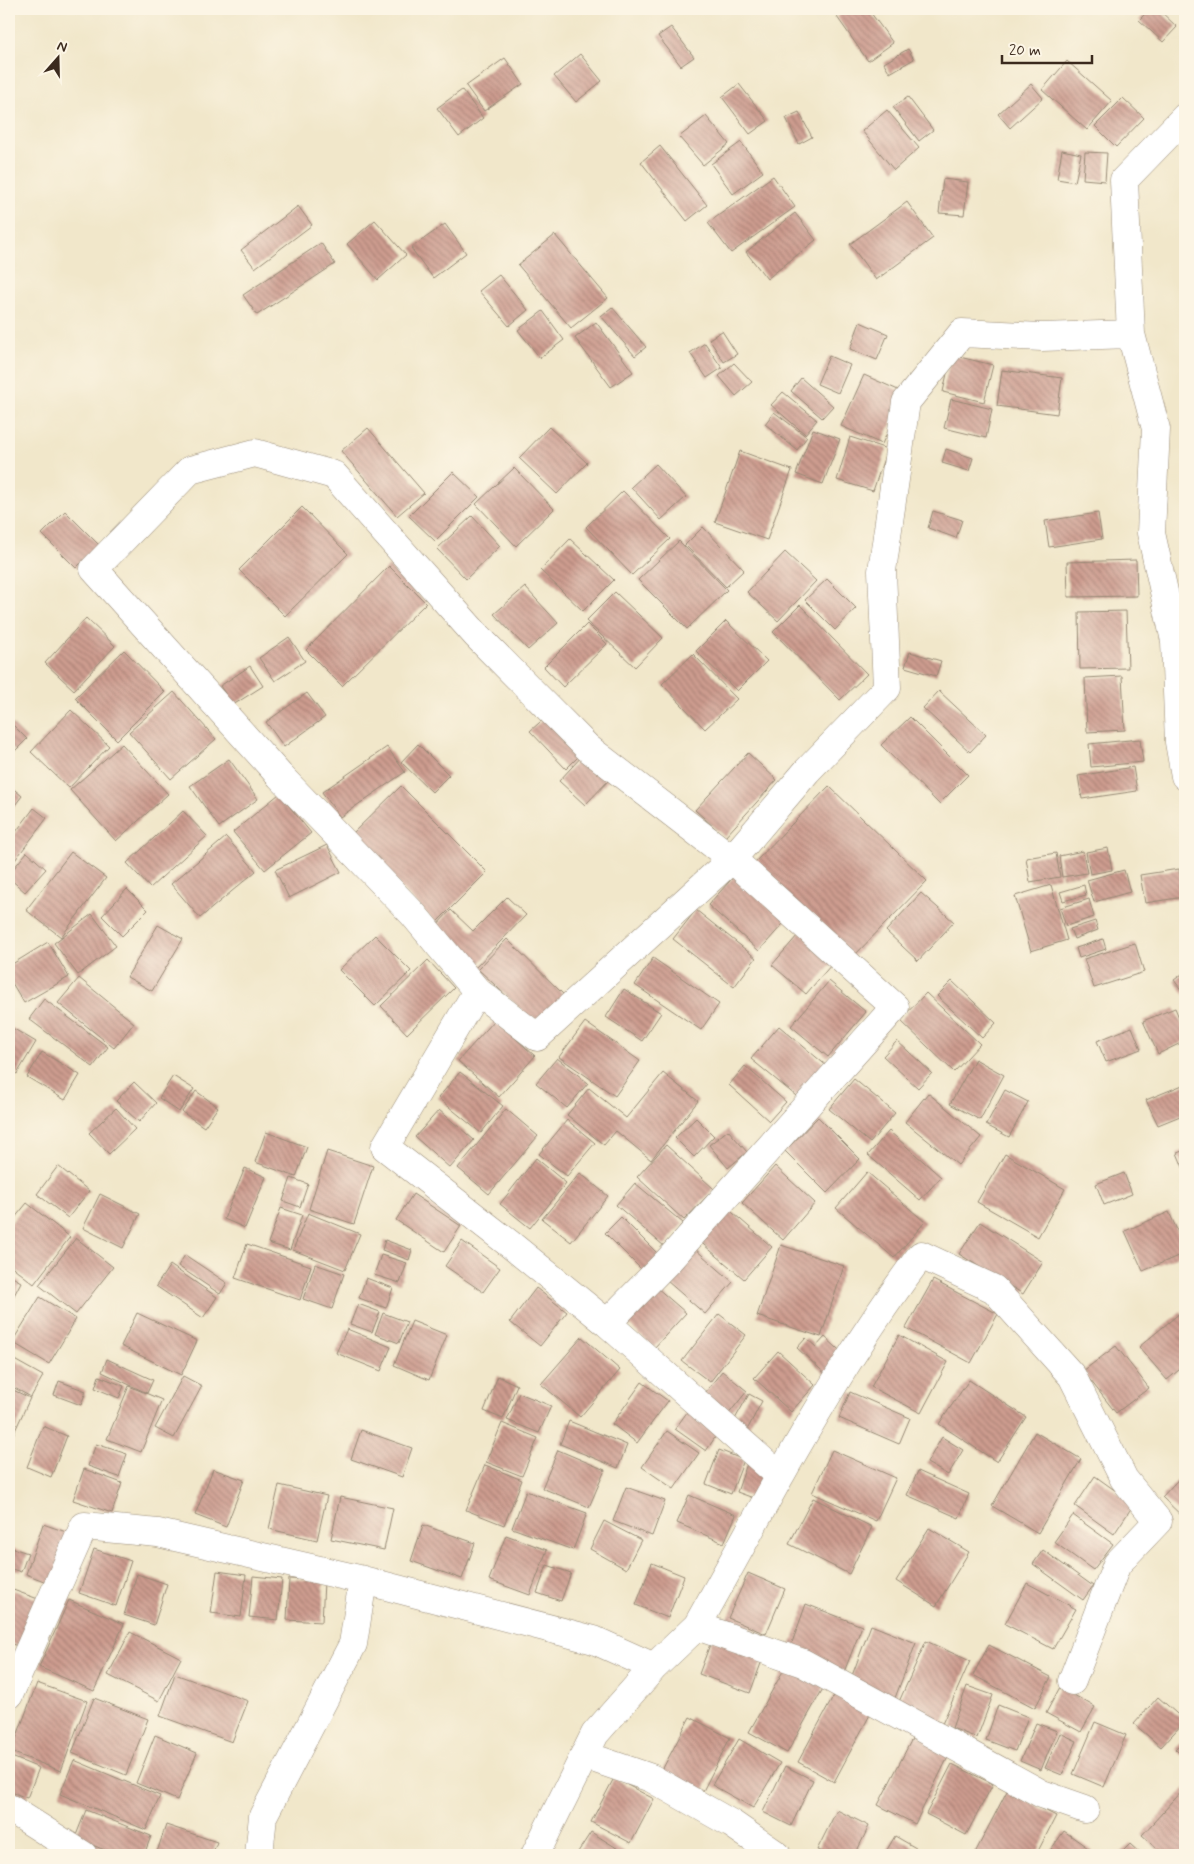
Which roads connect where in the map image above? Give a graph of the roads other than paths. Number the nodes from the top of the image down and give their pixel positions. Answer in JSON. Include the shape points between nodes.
{"nodes":[{"id":1,"x":1185,"y":117,"type":"edge"},
{"id":2,"x":1131,"y":334,"type":"junction"},
{"id":3,"x":1185,"y":776,"type":"edge"},
{"id":4,"x":732,"y":859,"type":"junction"},
{"id":5,"x":477,"y":991,"type":"junction"},
{"id":6,"x":607,"y":1323,"type":"junction"},
{"id":7,"x":780,"y":1476,"type":"junction"},
{"id":8,"x":363,"y":1580,"type":"junction"},
{"id":9,"x":697,"y":1626,"type":"junction"},
{"id":10,"x":654,"y":1667,"type":"junction"},
{"id":11,"x":1072,"y":1681,"type":"dead end"},
{"id":12,"x":9,"y":1695,"type":"edge"},
{"id":13,"x":584,"y":1755,"type":"junction"},
{"id":14,"x":9,"y":1808,"type":"edge"},
{"id":15,"x":1085,"y":1809,"type":"dead end"},
{"id":16,"x":83,"y":1855,"type":"edge"},
{"id":17,"x":259,"y":1855,"type":"edge"},
{"id":18,"x":535,"y":1855,"type":"edge"},
{"id":19,"x":777,"y":1855,"type":"edge"}],
"edges":[{"from":1,"to":2,"type":"street","via":[[1124,180]]},
{"from":2,"to":3,"type":"street","via":[[1156,429],[1151,533],[1175,641],[1179,742]]},
{"from":2,"to":4,"type":"street","via":[[1042,337],[962,333],[906,402],[882,570],[887,688],[807,771]]},
{"from":4,"to":5,"type":"street","via":[[537,1037]]},
{"from":4,"to":5,"type":"street","via":[[588,748],[477,636],[334,474],[255,453],[190,470],[94,569],[280,776],[412,914]]},
{"from":4,"to":6,"type":"street","via":[[895,1008],[668,1260]]},
{"from":5,"to":6,"type":"street","via":[[385,1148]]},
{"from":6,"to":7,"type":"street"},
{"from":7,"to":9,"type":"street"},
{"from":7,"to":11,"type":"street","via":[[892,1293],[921,1255],[994,1289],[1072,1376],[1124,1479],[1158,1521],[1117,1564]]},
{"from":8,"to":10,"type":"street","via":[[594,1640]]},
{"from":8,"to":12,"type":"street","via":[[158,1533],[84,1526]]},
{"from":8,"to":17,"type":"street","via":[[352,1644],[263,1816]]},
{"from":9,"to":10,"type":"street"},
{"from":9,"to":15,"type":"street","via":[[803,1663],[1042,1794]]},
{"from":10,"to":13,"type":"street","via":[[595,1734]]},
{"from":13,"to":18,"type":"street"},
{"from":13,"to":19,"type":"street","via":[[651,1778],[732,1824]]},
{"from":14,"to":16,"type":"street"}]}
